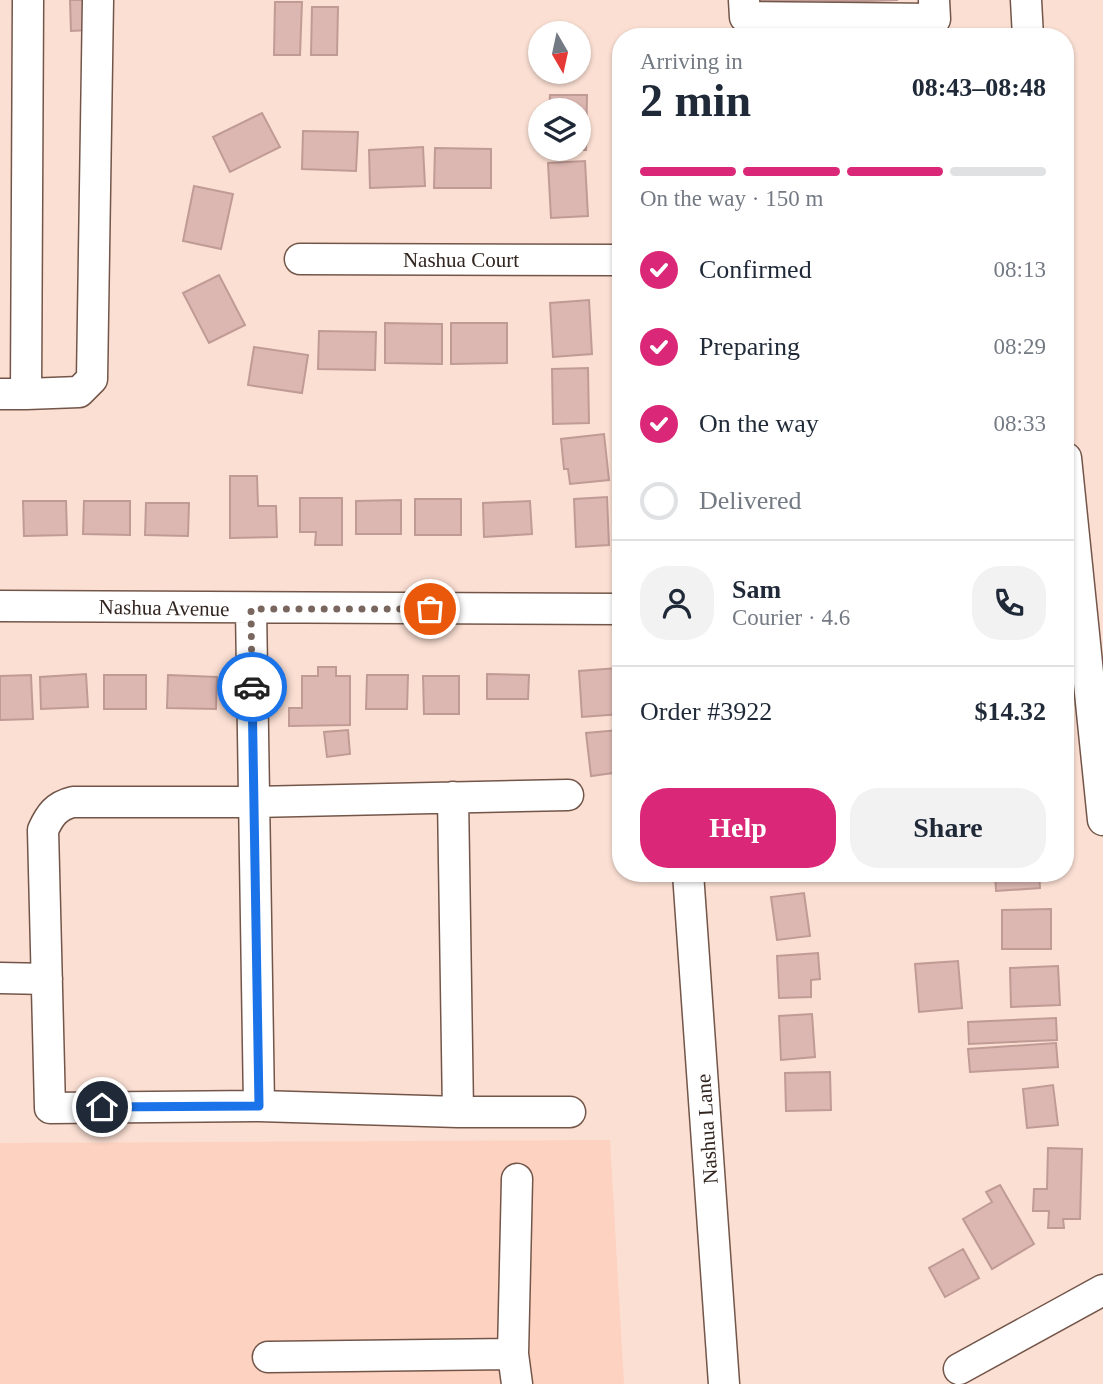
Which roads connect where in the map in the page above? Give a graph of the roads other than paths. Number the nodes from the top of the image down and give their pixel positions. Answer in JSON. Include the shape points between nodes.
{"nodes":[{"id":1,"x":28,"y":0,"type":"edge"},
{"id":2,"x":98,"y":0,"type":"edge"},
{"id":3,"x":744,"y":0,"type":"edge"},
{"id":4,"x":934,"y":0,"type":"edge"},
{"id":5,"x":1026,"y":0,"type":"edge"},
{"id":6,"x":1028,"y":28,"type":"edge"},
{"id":7,"x":13,"y":163,"type":"edge"},
{"id":8,"x":300,"y":259,"type":"dead end"},
{"id":9,"x":612,"y":260,"type":"edge"},
{"id":10,"x":13,"y":394,"type":"edge"},
{"id":11,"x":1074,"y":536,"type":"edge"},
{"id":12,"x":0,"y":606,"type":"edge"},
{"id":13,"x":251,"y":609,"type":"junction"},
{"id":14,"x":612,"y":609,"type":"edge"},
{"id":15,"x":568,"y":795,"type":"dead end"},
{"id":16,"x":453,"y":797,"type":"junction"},
{"id":17,"x":254,"y":802,"type":"junction"},
{"id":18,"x":1103,"y":820,"type":"edge"},
{"id":19,"x":689,"y":882,"type":"edge"},
{"id":20,"x":0,"y":978,"type":"edge"},
{"id":21,"x":47,"y":979,"type":"junction"},
{"id":22,"x":259,"y":1106,"type":"junction"},
{"id":23,"x":458,"y":1112,"type":"junction"},
{"id":24,"x":570,"y":1112,"type":"dead end"},
{"id":25,"x":517,"y":1179,"type":"dead end"},
{"id":26,"x":1103,"y":1290,"type":"edge"},
{"id":27,"x":513,"y":1354,"type":"junction"},
{"id":28,"x":268,"y":1357,"type":"dead end"},
{"id":29,"x":959,"y":1369,"type":"dead end"},
{"id":30,"x":517,"y":1384,"type":"edge"},
{"id":31,"x":724,"y":1384,"type":"edge"}],
"edges":[{"from":1,"to":7,"type":"street"},
{"from":2,"to":10,"type":"street","via":[[92,379],[79,393]]},
{"from":3,"to":4,"type":"street","via":[[744,17],[935,19]]},
{"from":5,"to":6,"type":"street"},
{"from":7,"to":10,"type":"street"},
{"from":8,"to":9,"type":"street","name":"Nashua Court"},
{"from":11,"to":18,"type":"street"},
{"from":12,"to":13,"type":"street","name":"Nashua Avenue"},
{"from":13,"to":14,"type":"street","name":"Nashua Avenue"},
{"from":13,"to":17,"type":"street"},
{"from":15,"to":16,"type":"street"},
{"from":16,"to":17,"type":"street"},
{"from":16,"to":23,"type":"street"},
{"from":17,"to":21,"type":"street","via":[[61,804],[43,830]]},
{"from":17,"to":22,"type":"street"},
{"from":19,"to":31,"type":"street","name":"Nashua Lane"},
{"from":20,"to":21,"type":"street"},
{"from":21,"to":22,"type":"street","via":[[50,1108]]},
{"from":22,"to":23,"type":"street"},
{"from":23,"to":24,"type":"street"},
{"from":25,"to":27,"type":"street"},
{"from":26,"to":29,"type":"street"},
{"from":27,"to":28,"type":"street"},
{"from":27,"to":30,"type":"street"}]}
